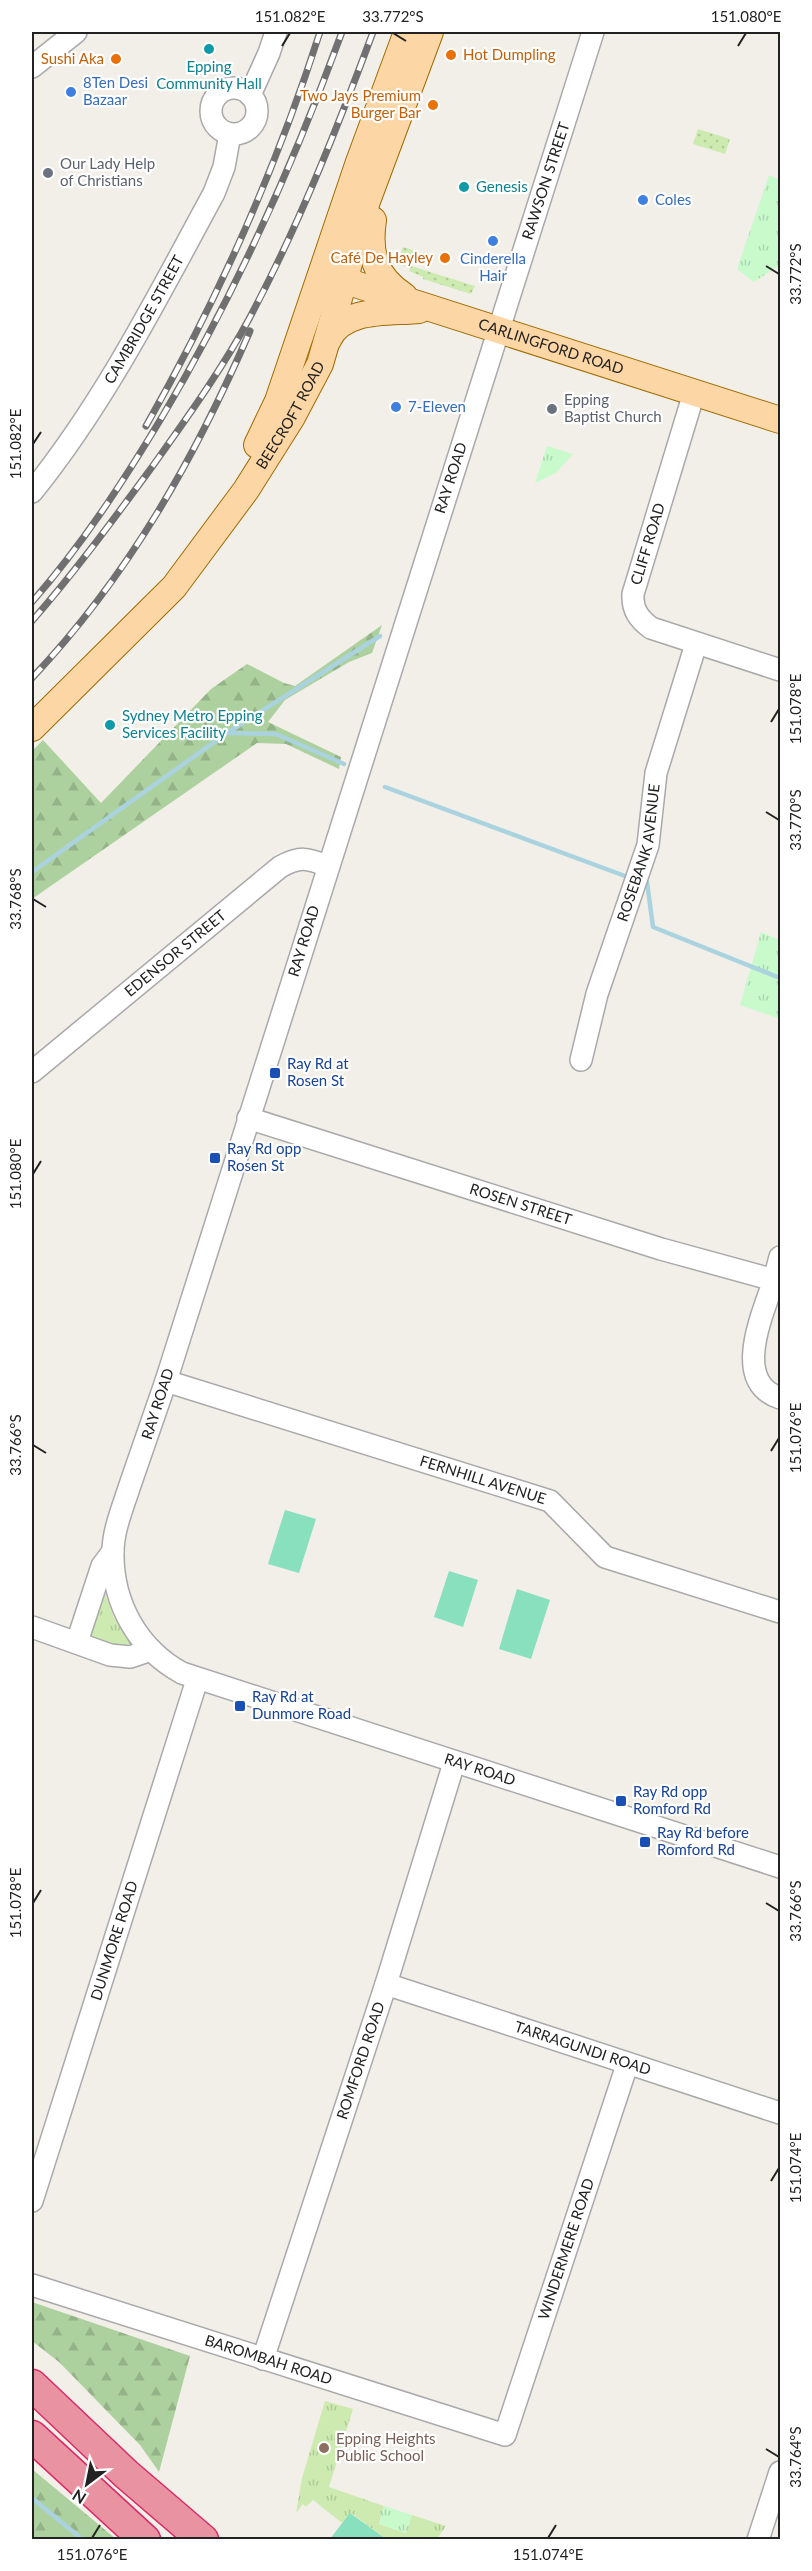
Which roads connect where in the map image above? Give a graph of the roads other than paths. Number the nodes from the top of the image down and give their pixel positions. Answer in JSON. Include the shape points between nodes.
{"nodes":[{"id":1,"x":76,"y":32,"type":"edge"},
{"id":2,"x":276,"y":32,"type":"edge"},
{"id":3,"x":407,"y":32,"type":"edge"},
{"id":4,"x":430,"y":32,"type":"edge"},
{"id":5,"x":594,"y":32,"type":"edge"},
{"id":6,"x":32,"y":67,"type":"edge"},
{"id":7,"x":250,"y":95,"type":"junction"},
{"id":8,"x":230,"y":134,"type":"junction"},
{"id":9,"x":382,"y":162,"type":"junction"},
{"id":10,"x":333,"y":277,"type":"junction"},
{"id":11,"x":432,"y":309,"type":"junction"},
{"id":12,"x":498,"y":331,"type":"junction"},
{"id":13,"x":325,"y":349,"type":"junction"},
{"id":14,"x":693,"y":393,"type":"junction"},
{"id":15,"x":780,"y":420,"type":"edge"},
{"id":16,"x":32,"y":492,"type":"edge"},
{"id":17,"x":696,"y":644,"type":"junction"},
{"id":18,"x":780,"y":670,"type":"edge"},
{"id":19,"x":32,"y":709,"type":"edge"},
{"id":20,"x":32,"y":728,"type":"edge"},
{"id":21,"x":327,"y":866,"type":"junction"},
{"id":22,"x":581,"y":1060,"type":"dead end"},
{"id":23,"x":32,"y":1072,"type":"edge"},
{"id":24,"x":248,"y":1118,"type":"junction"},
{"id":25,"x":780,"y":1257,"type":"edge"},
{"id":26,"x":774,"y":1280,"type":"junction"},
{"id":27,"x":166,"y":1381,"type":"junction"},
{"id":28,"x":780,"y":1398,"type":"edge"},
{"id":29,"x":113,"y":1551,"type":"junction"},
{"id":30,"x":780,"y":1612,"type":"edge"},
{"id":31,"x":32,"y":1627,"type":"edge"},
{"id":32,"x":77,"y":1642,"type":"junction"},
{"id":33,"x":151,"y":1650,"type":"junction"},
{"id":34,"x":197,"y":1680,"type":"junction"},
{"id":35,"x":454,"y":1763,"type":"junction"},
{"id":36,"x":780,"y":1867,"type":"edge"},
{"id":37,"x":386,"y":1984,"type":"junction"},
{"id":38,"x":627,"y":2065,"type":"junction"},
{"id":39,"x":780,"y":2113,"type":"edge"},
{"id":40,"x":32,"y":2201,"type":"edge"},
{"id":41,"x":32,"y":2285,"type":"edge"},
{"id":42,"x":263,"y":2359,"type":"junction"},
{"id":43,"x":32,"y":2385,"type":"edge"},
{"id":44,"x":505,"y":2435,"type":"joint"},
{"id":45,"x":32,"y":2436,"type":"edge"},
{"id":46,"x":780,"y":2472,"type":"edge"},
{"id":47,"x":145,"y":2540,"type":"edge"},
{"id":48,"x":203,"y":2540,"type":"edge"},
{"id":49,"x":758,"y":2540,"type":"edge"}],
"edges":[{"from":1,"to":6,"type":"street"},
{"from":2,"to":7,"type":"street"},
{"from":3,"to":10,"type":"main road","name":"BEECROFT ROAD"},
{"from":4,"to":9,"type":"main road","name":"BEECROFT ROAD"},
{"from":5,"to":12,"type":"street","name":"RAWSON STREET"},
{"from":7,"to":8,"type":"street","via":[[256,108],[254,122],[244,132]]},
{"from":7,"to":8,"type":"street","via":[[230,89],[213,100],[213,121]]},
{"from":8,"to":16,"type":"street","name":"CAMBRIDGE STREET","via":[[214,193],[128,353]]},
{"from":9,"to":10,"type":"main road","name":"BEECROFT ROAD"},
{"from":9,"to":11,"type":"main road","via":[[371,239],[373,261],[396,290]]},
{"from":10,"to":11,"type":"main road","name":"CARLINGFORD ROAD"},
{"from":10,"to":13,"type":"main road","name":"BEECROFT ROAD"},
{"from":10,"to":19,"type":"main road","name":"BEECROFT ROAD","via":[[245,467],[164,578]]},
{"from":11,"to":12,"type":"main road","name":"CARLINGFORD ROAD"},
{"from":11,"to":13,"type":"main road","via":[[359,315],[331,334]]},
{"from":12,"to":14,"type":"main road","name":"CARLINGFORD ROAD"},
{"from":12,"to":21,"type":"street","name":"RAY ROAD"},
{"from":13,"to":20,"type":"main road","name":"BEECROFT ROAD","via":[[292,417],[197,557],[148,615]]},
{"from":14,"to":15,"type":"main road","name":"CARLINGFORD ROAD"},
{"from":14,"to":17,"type":"street","name":"CLIFF ROAD","via":[[632,603],[651,628]]},
{"from":17,"to":18,"type":"street","name":"CLIFF ROAD"},
{"from":17,"to":22,"type":"street","name":"ROSEBANK AVENUE","via":[[656,772],[648,846],[597,994]]},
{"from":21,"to":23,"type":"street","name":"EDENSOR STREET","via":[[309,859],[293,859],[280,867]]},
{"from":21,"to":24,"type":"street","name":"RAY ROAD"},
{"from":24,"to":26,"type":"street","name":"ROSEN STREET","via":[[661,1249]]},
{"from":24,"to":27,"type":"street","name":"RAY ROAD"},
{"from":25,"to":26,"type":"street"},
{"from":26,"to":28,"type":"street","via":[[753,1360],[759,1381]]},
{"from":27,"to":29,"type":"street","name":"RAY ROAD","via":[[124,1505]]},
{"from":27,"to":30,"type":"street","name":"FERNHILL AVENUE","via":[[550,1501],[605,1557]]},
{"from":29,"to":32,"type":"street","name":"RAY ROAD","via":[[102,1566]]},
{"from":29,"to":33,"type":"street","name":"RAY ROAD","via":[[117,1592],[123,1608],[130,1624]]},
{"from":31,"to":32,"type":"street"},
{"from":32,"to":33,"type":"street","via":[[120,1657]]},
{"from":33,"to":34,"type":"street","name":"RAY ROAD","via":[[173,1668]]},
{"from":34,"to":35,"type":"street","name":"RAY ROAD"},
{"from":34,"to":40,"type":"street","name":"DUNMORE ROAD"},
{"from":35,"to":36,"type":"street","name":"RAY ROAD"},
{"from":35,"to":37,"type":"street","name":"ROMFORD ROAD"},
{"from":37,"to":38,"type":"street","name":"TARRAGUNDI ROAD"},
{"from":37,"to":42,"type":"street","name":"ROMFORD ROAD"},
{"from":38,"to":39,"type":"street","name":"TARRAGUNDI ROAD"},
{"from":38,"to":44,"type":"street","name":"WINDERMERE ROAD"},
{"from":41,"to":42,"type":"street","name":"BAROMBAH ROAD"},
{"from":42,"to":44,"type":"street","name":"BAROMBAH ROAD"},
{"from":43,"to":48,"type":"highway"},
{"from":45,"to":47,"type":"highway"},
{"from":46,"to":49,"type":"street"}]}
